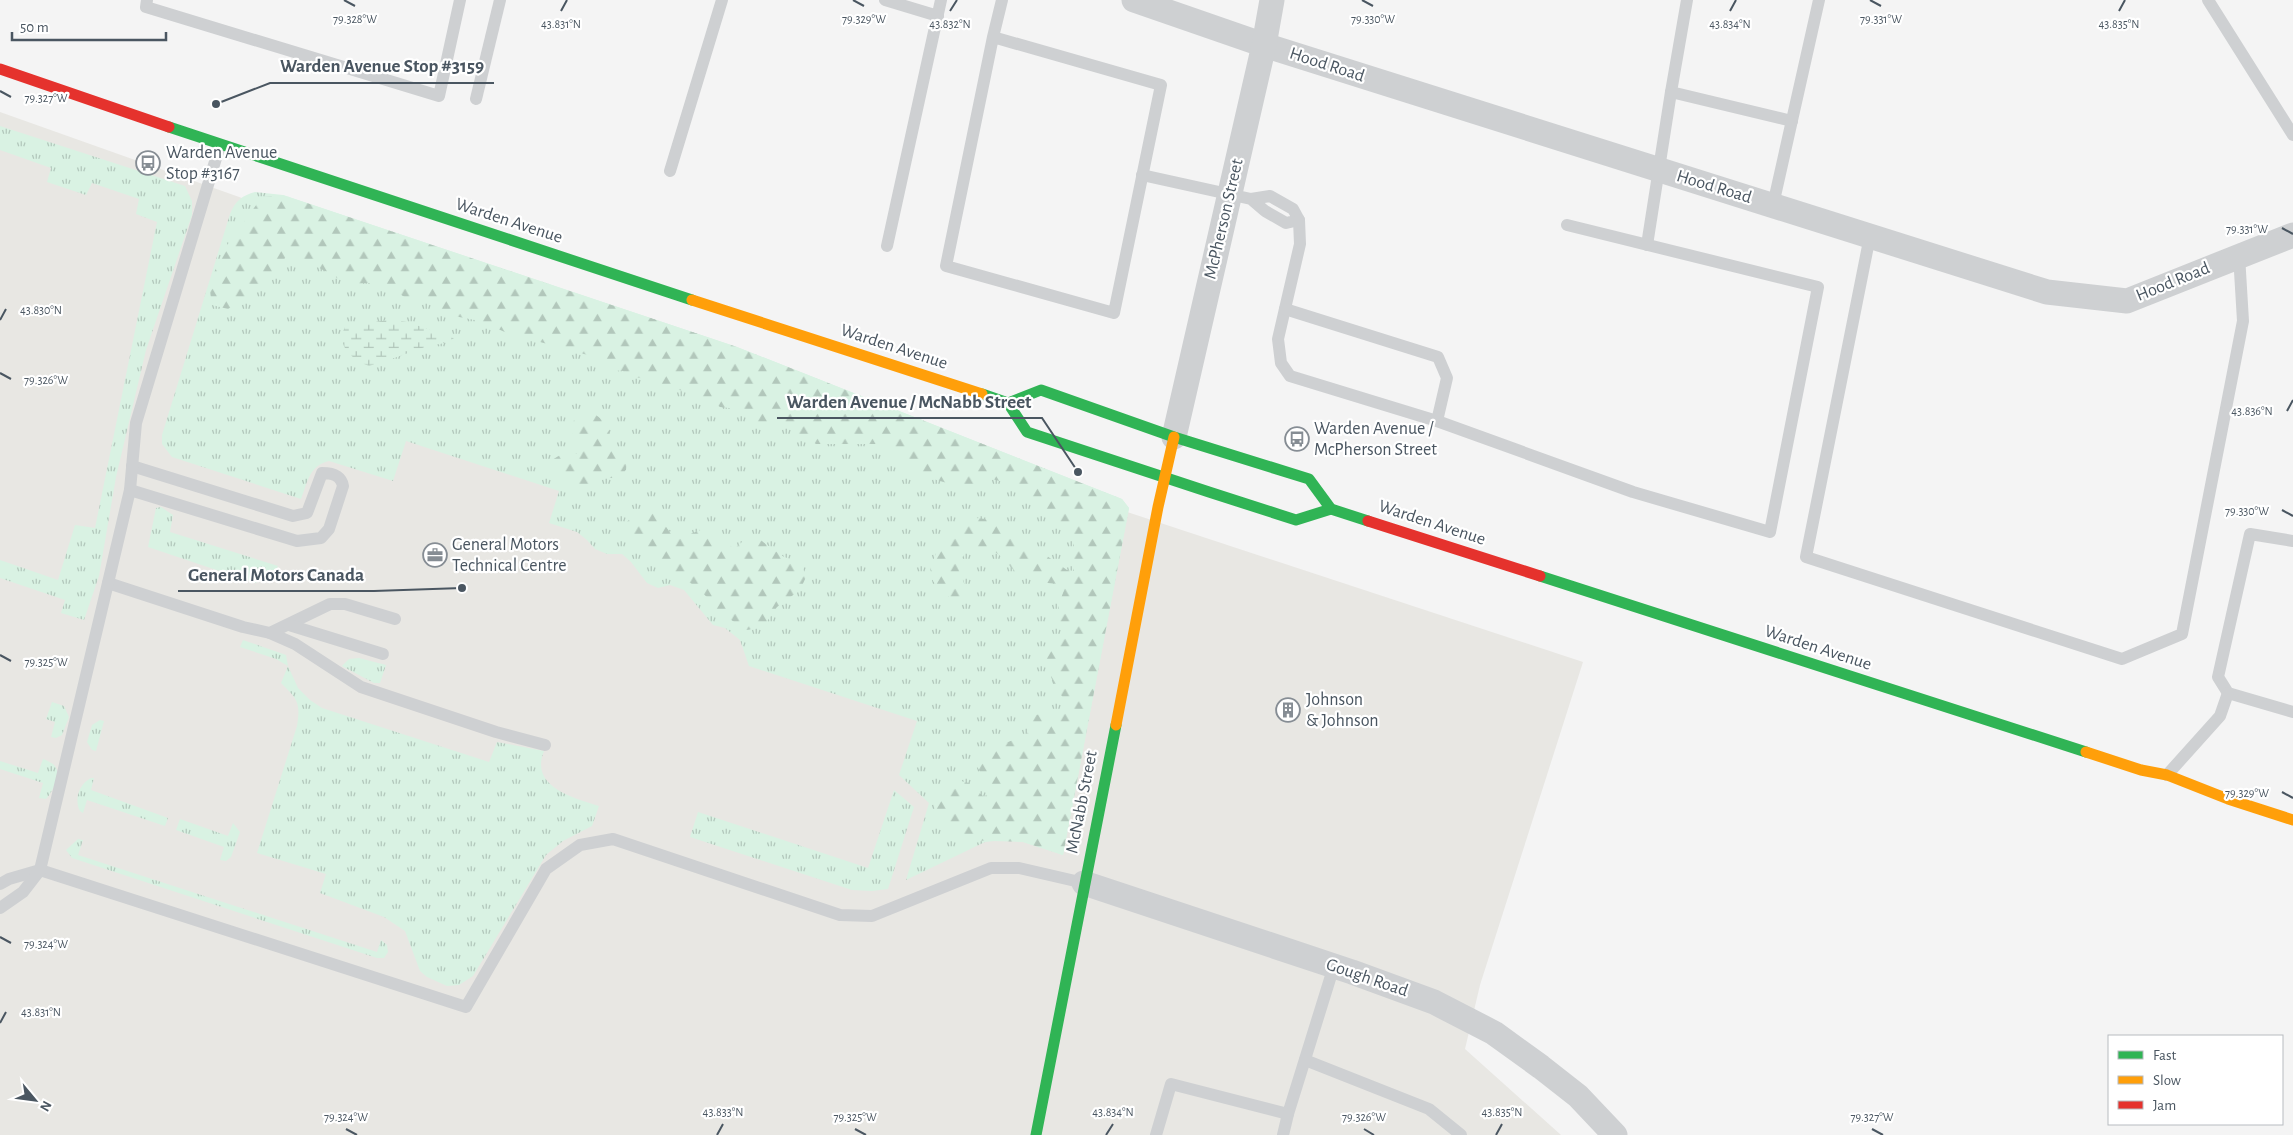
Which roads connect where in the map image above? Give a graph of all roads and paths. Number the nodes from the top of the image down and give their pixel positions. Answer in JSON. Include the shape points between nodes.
{"nodes":[{"id":1,"x":147,"y":0,"type":"edge"},
{"id":2,"x":460,"y":0,"type":"edge"},
{"id":3,"x":500,"y":0,"type":"edge"},
{"id":4,"x":722,"y":0,"type":"edge"},
{"id":5,"x":885,"y":0,"type":"edge"},
{"id":6,"x":941,"y":0,"type":"edge"},
{"id":7,"x":1002,"y":0,"type":"edge"},
{"id":8,"x":1134,"y":0,"type":"edge"},
{"id":9,"x":1272,"y":0,"type":"edge"},
{"id":10,"x":1688,"y":0,"type":"edge"},
{"id":11,"x":1819,"y":0,"type":"edge"},
{"id":12,"x":2208,"y":0,"type":"edge"},
{"id":13,"x":938,"y":16,"type":"junction"},
{"id":14,"x":993,"y":36,"type":"junction"},
{"id":15,"x":1264,"y":45,"type":"junction"},
{"id":16,"x":0,"y":69,"type":"edge"},
{"id":17,"x":1671,"y":92,"type":"junction"},
{"id":18,"x":476,"y":99,"type":"dead end"},
{"id":19,"x":1792,"y":121,"type":"junction"},
{"id":20,"x":2293,"y":135,"type":"edge"},
{"id":21,"x":220,"y":144,"type":"junction"},
{"id":22,"x":1659,"y":170,"type":"junction"},
{"id":23,"x":670,"y":171,"type":"dead end"},
{"id":24,"x":1142,"y":175,"type":"junction"},
{"id":25,"x":1240,"y":196,"type":"junction"},
{"id":26,"x":1773,"y":205,"type":"junction"},
{"id":27,"x":1567,"y":225,"type":"dead end"},
{"id":28,"x":2293,"y":235,"type":"edge"},
{"id":29,"x":1870,"y":236,"type":"junction"},
{"id":30,"x":1647,"y":245,"type":"junction"},
{"id":31,"x":888,"y":246,"type":"dead end"},
{"id":32,"x":2239,"y":255,"type":"junction"},
{"id":33,"x":1285,"y":309,"type":"junction"},
{"id":34,"x":1008,"y":403,"type":"junction"},
{"id":35,"x":1437,"y":421,"type":"junction"},
{"id":36,"x":1174,"y":437,"type":"junction"},
{"id":37,"x":132,"y":466,"type":"junction"},
{"id":38,"x":1165,"y":476,"type":"junction"},
{"id":39,"x":130,"y":490,"type":"junction"},
{"id":40,"x":1331,"y":509,"type":"junction"},
{"id":41,"x":2293,"y":541,"type":"edge"},
{"id":42,"x":108,"y":582,"type":"junction"},
{"id":43,"x":395,"y":619,"type":"dead end"},
{"id":44,"x":289,"y":625,"type":"junction"},
{"id":45,"x":270,"y":632,"type":"junction"},
{"id":46,"x":383,"y":654,"type":"dead end"},
{"id":47,"x":2228,"y":693,"type":"junction"},
{"id":48,"x":2293,"y":712,"type":"edge"},
{"id":49,"x":545,"y":744,"type":"dead end"},
{"id":50,"x":2167,"y":775,"type":"junction"},
{"id":51,"x":2293,"y":820,"type":"edge"},
{"id":52,"x":40,"y":870,"type":"junction"},
{"id":53,"x":1084,"y":883,"type":"junction"},
{"id":54,"x":0,"y":884,"type":"edge"},
{"id":55,"x":0,"y":908,"type":"edge"},
{"id":56,"x":1334,"y":966,"type":"junction"},
{"id":57,"x":1305,"y":1060,"type":"junction"},
{"id":58,"x":1288,"y":1114,"type":"junction"},
{"id":59,"x":1036,"y":1135,"type":"edge"},
{"id":60,"x":1156,"y":1135,"type":"edge"},
{"id":61,"x":1283,"y":1135,"type":"edge"},
{"id":62,"x":1461,"y":1135,"type":"edge"},
{"id":63,"x":1615,"y":1135,"type":"edge"}],
"edges":[{"from":1,"to":2,"type":"lane","via":[[146,7],[439,96]]},
{"from":3,"to":18,"type":"lane"},
{"from":4,"to":23,"type":"lane"},
{"from":5,"to":13,"type":"lane"},
{"from":6,"to":13,"type":"lane"},
{"from":7,"to":14,"type":"lane"},
{"from":8,"to":15,"type":"street","name":"Hood Road"},
{"from":9,"to":15,"type":"street","name":"McPherson Street"},
{"from":10,"to":17,"type":"lane"},
{"from":11,"to":19,"type":"lane"},
{"from":12,"to":20,"type":"lane"},
{"from":13,"to":31,"type":"lane"},
{"from":14,"to":24,"type":"lane","via":[[1161,85]]},
{"from":14,"to":24,"type":"lane","via":[[946,266],[1114,313]]},
{"from":15,"to":22,"type":"street","name":"Hood Road"},
{"from":15,"to":25,"type":"street","name":"McPherson Street"},
{"from":16,"to":21,"type":"main road","name":"Warden Avenue"},
{"from":17,"to":19,"type":"lane"},
{"from":17,"to":22,"type":"lane"},
{"from":19,"to":26,"type":"lane"},
{"from":21,"to":34,"type":"main road","name":"Warden Avenue"},
{"from":21,"to":37,"type":"lane","via":[[136,423]]},
{"from":22,"to":26,"type":"street","name":"Hood Road"},
{"from":22,"to":30,"type":"lane"},
{"from":24,"to":25,"type":"lane"},
{"from":25,"to":33,"type":"lane","via":[[1286,223],[1300,220],[1300,244]]},
{"from":25,"to":36,"type":"street","name":"McPherson Street"},
{"from":26,"to":29,"type":"street","name":"Hood Road"},
{"from":27,"to":30,"type":"lane"},
{"from":28,"to":32,"type":"street","name":"Hood Road"},
{"from":29,"to":32,"type":"street","name":"Hood Road","via":[[2047,292],[2127,301]]},
{"from":29,"to":32,"type":"lane","via":[[1806,557],[2122,658],[2182,634],[2243,321]]},
{"from":30,"to":35,"type":"lane","via":[[1818,287],[1770,532],[1633,492]]},
{"from":33,"to":35,"type":"lane","via":[[1278,338],[1282,363],[1290,376]]},
{"from":33,"to":35,"type":"lane","via":[[1438,357],[1447,378]]},
{"from":34,"to":36,"type":"main road","via":[[1041,390]]},
{"from":34,"to":38,"type":"main road","via":[[1027,432]]},
{"from":36,"to":38,"type":"main road","name":"McNabb Street"},
{"from":36,"to":40,"type":"main road","via":[[1310,479]]},
{"from":37,"to":39,"type":"lane"},
{"from":37,"to":39,"type":"lane","via":[[293,516],[307,513],[322,472],[338,476],[343,486],[330,529],[321,538],[297,541]]},
{"from":38,"to":40,"type":"main road","via":[[1296,520]]},
{"from":38,"to":53,"type":"main road","name":"McNabb Street"},
{"from":39,"to":42,"type":"lane"},
{"from":40,"to":50,"type":"main road","name":"Warden Avenue","via":[[2122,764]]},
{"from":41,"to":47,"type":"lane","via":[[2250,534],[2218,677]]},
{"from":42,"to":45,"type":"lane","via":[[243,627]]},
{"from":42,"to":52,"type":"lane"},
{"from":43,"to":44,"type":"lane","via":[[345,604],[330,604]]},
{"from":44,"to":45,"type":"lane"},
{"from":44,"to":46,"type":"lane"},
{"from":45,"to":49,"type":"lane","via":[[295,644],[361,687],[496,732]]},
{"from":47,"to":48,"type":"lane"},
{"from":47,"to":50,"type":"lane","via":[[2220,716]]},
{"from":50,"to":51,"type":"main road","name":"Warden Avenue"},
{"from":52,"to":53,"type":"lane","via":[[466,1007],[546,869],[580,845],[613,839],[840,915],[872,916],[991,868],[1019,868]]},
{"from":52,"to":54,"type":"lane"},
{"from":52,"to":55,"type":"lane","via":[[23,892]]},
{"from":53,"to":56,"type":"street","name":"Gough Road"},
{"from":53,"to":59,"type":"main road","name":"McNabb Street"},
{"from":56,"to":57,"type":"lane"},
{"from":56,"to":63,"type":"street","name":"Gough Road","via":[[1434,1002],[1494,1033],[1578,1096]]},
{"from":57,"to":58,"type":"lane"},
{"from":57,"to":62,"type":"lane","via":[[1429,1109]]},
{"from":58,"to":60,"type":"lane","via":[[1171,1084]]},
{"from":58,"to":61,"type":"lane"}]}
